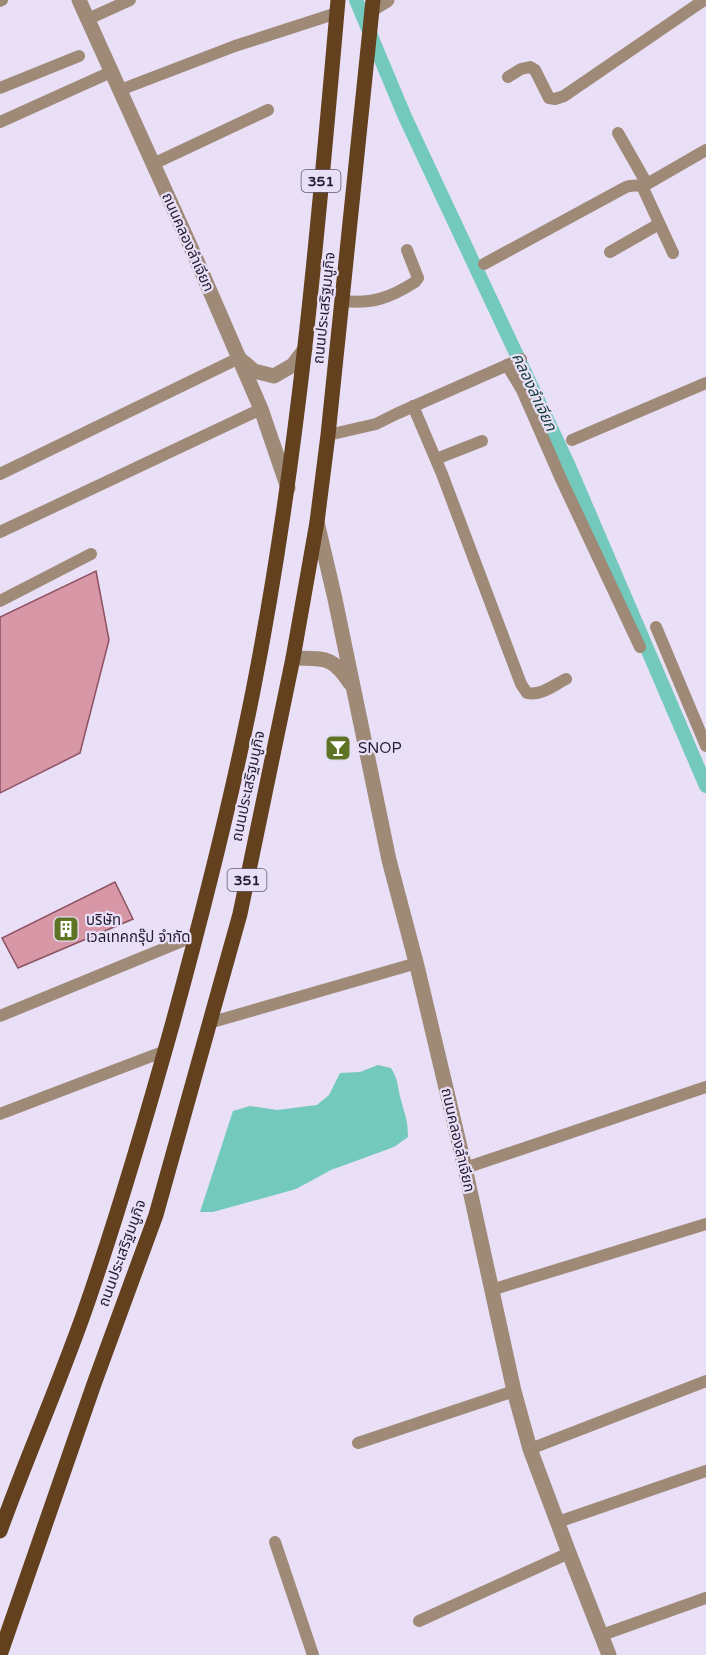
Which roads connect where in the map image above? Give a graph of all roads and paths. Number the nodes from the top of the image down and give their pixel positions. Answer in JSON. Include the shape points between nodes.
{"nodes":[{"id":1,"x":79,"y":0,"type":"edge"},
{"id":2,"x":130,"y":0,"type":"edge"},
{"id":3,"x":387,"y":0,"type":"edge"},
{"id":4,"x":704,"y":0,"type":"edge"},
{"id":5,"x":338,"y":7,"type":"edge"},
{"id":6,"x":373,"y":9,"type":"edge"},
{"id":7,"x":88,"y":19,"type":"junction"},
{"id":8,"x":79,"y":56,"type":"dead end"},
{"id":9,"x":111,"y":72,"type":"junction"},
{"id":10,"x":508,"y":77,"type":"dead end"},
{"id":11,"x":0,"y":88,"type":"edge"},
{"id":12,"x":120,"y":90,"type":"junction"},
{"id":13,"x":268,"y":110,"type":"dead end"},
{"id":14,"x":0,"y":122,"type":"edge"},
{"id":15,"x":618,"y":133,"type":"dead end"},
{"id":16,"x":706,"y":150,"type":"edge"},
{"id":17,"x":153,"y":164,"type":"junction"},
{"id":18,"x":645,"y":185,"type":"junction"},
{"id":19,"x":659,"y":224,"type":"junction"},
{"id":20,"x":407,"y":250,"type":"dead end"},
{"id":21,"x":610,"y":252,"type":"dead end"},
{"id":22,"x":673,"y":253,"type":"dead end"},
{"id":23,"x":484,"y":264,"type":"dead end"},
{"id":24,"x":343,"y":301,"type":"junction"},
{"id":25,"x":305,"y":349,"type":"junction"},
{"id":26,"x":239,"y":358,"type":"junction"},
{"id":27,"x":706,"y":383,"type":"edge"},
{"id":28,"x":413,"y":406,"type":"junction"},
{"id":29,"x":261,"y":409,"type":"junction"},
{"id":30,"x":328,"y":435,"type":"junction"},
{"id":31,"x":572,"y":440,"type":"dead end"},
{"id":32,"x":482,"y":441,"type":"dead end"},
{"id":33,"x":436,"y":459,"type":"junction"},
{"id":34,"x":0,"y":474,"type":"edge"},
{"id":35,"x":289,"y":488,"type":"junction"},
{"id":36,"x":317,"y":522,"type":"junction"},
{"id":37,"x":0,"y":532,"type":"edge"},
{"id":38,"x":91,"y":554,"type":"dead end"},
{"id":39,"x":0,"y":601,"type":"edge"},
{"id":40,"x":656,"y":627,"type":"dead end"},
{"id":41,"x":640,"y":647,"type":"dead end"},
{"id":42,"x":293,"y":658,"type":"junction"},
{"id":43,"x":566,"y":679,"type":"dead end"},
{"id":44,"x":354,"y":691,"type":"junction"},
{"id":45,"x":706,"y":746,"type":"edge"},
{"id":46,"x":197,"y":935,"type":"junction"},
{"id":47,"x":417,"y":963,"type":"junction"},
{"id":48,"x":0,"y":1016,"type":"edge"},
{"id":49,"x":209,"y":1023,"type":"junction"},
{"id":50,"x":165,"y":1051,"type":"junction"},
{"id":51,"x":706,"y":1087,"type":"edge"},
{"id":52,"x":0,"y":1114,"type":"edge"},
{"id":53,"x":465,"y":1168,"type":"junction"},
{"id":54,"x":706,"y":1224,"type":"edge"},
{"id":55,"x":491,"y":1290,"type":"junction"},
{"id":56,"x":706,"y":1381,"type":"edge"},
{"id":57,"x":514,"y":1391,"type":"junction"},
{"id":58,"x":358,"y":1443,"type":"dead end"},
{"id":59,"x":531,"y":1449,"type":"junction"},
{"id":60,"x":706,"y":1471,"type":"edge"},
{"id":61,"x":558,"y":1522,"type":"junction"},
{"id":62,"x":0,"y":1531,"type":"edge"},
{"id":63,"x":275,"y":1542,"type":"dead end"},
{"id":64,"x":569,"y":1554,"type":"junction"},
{"id":65,"x":706,"y":1598,"type":"edge"},
{"id":66,"x":419,"y":1621,"type":"dead end"},
{"id":67,"x":602,"y":1635,"type":"junction"},
{"id":68,"x":0,"y":1655,"type":"edge"},
{"id":69,"x":313,"y":1655,"type":"edge"},
{"id":70,"x":609,"y":1655,"type":"edge"}],
"edges":[{"from":1,"to":7,"type":"street","name":"ถนนคลองลำเจียก"},
{"from":2,"to":7,"type":"street"},
{"from":3,"to":6,"type":"street"},
{"from":4,"to":10,"type":"street","via":[[564,96],[549,98],[530,67]]},
{"from":5,"to":12,"type":"street"},
{"from":5,"to":25,"type":"main road","name":"ถนนประเสริฐมนูกิจ","number":"351"},
{"from":6,"to":24,"type":"main road","name":"ถนนประเสริฐมนูกิจ","number":"351"},
{"from":7,"to":9,"type":"street","name":"ถนนคลองลำเจียก"},
{"from":8,"to":11,"type":"street"},
{"from":9,"to":12,"type":"street","name":"ถนนคลองลำเจียก"},
{"from":9,"to":14,"type":"street"},
{"from":12,"to":17,"type":"street","name":"ถนนคลองลำเจียก"},
{"from":13,"to":17,"type":"street"},
{"from":15,"to":18,"type":"street"},
{"from":16,"to":18,"type":"street"},
{"from":17,"to":26,"type":"street","name":"ถนนคลองลำเจียก"},
{"from":18,"to":19,"type":"street"},
{"from":18,"to":23,"type":"street","via":[[632,184]]},
{"from":19,"to":21,"type":"street"},
{"from":19,"to":22,"type":"street"},
{"from":20,"to":24,"type":"street","via":[[418,273],[415,282],[378,301]]},
{"from":24,"to":30,"type":"main road","name":"ถนนประเสริฐมนูกิจ","number":"351"},
{"from":25,"to":26,"type":"street","via":[[293,365],[274,376],[254,371]]},
{"from":25,"to":35,"type":"main road","name":"ถนนประเสริฐมนูกิจ","number":"351"},
{"from":26,"to":29,"type":"street","name":"ถนนคลองลำเจียก"},
{"from":26,"to":34,"type":"street"},
{"from":27,"to":31,"type":"street"},
{"from":28,"to":30,"type":"street","via":[[376,424]]},
{"from":28,"to":33,"type":"street"},
{"from":28,"to":41,"type":"street","via":[[513,362],[561,479]]},
{"from":29,"to":35,"type":"street","name":"ถนนคลองลำเจียก"},
{"from":29,"to":37,"type":"street"},
{"from":30,"to":36,"type":"main road","name":"ถนนประเสริฐมนูกิจ","number":"351"},
{"from":32,"to":33,"type":"street"},
{"from":33,"to":43,"type":"street","via":[[521,684],[527,693],[533,694]]},
{"from":35,"to":46,"type":"main road","name":"ถนนประเสริฐมนูกิจ","number":"351","via":[[253,692]]},
{"from":36,"to":42,"type":"main road","name":"ถนนประเสริฐมนูกิจ","number":"351"},
{"from":36,"to":44,"type":"street"},
{"from":38,"to":39,"type":"street"},
{"from":40,"to":45,"type":"street"},
{"from":42,"to":44,"type":"street","name":"ถนนคลองลำเจียก","via":[[328,660],[340,669]]},
{"from":42,"to":49,"type":"main road","name":"ถนนประเสริฐมนูกิจ","number":"351","via":[[240,914]]},
{"from":44,"to":47,"type":"street","name":"ถนนคลองลำเจียก","via":[[388,860]]},
{"from":46,"to":48,"type":"street"},
{"from":46,"to":50,"type":"main road","name":"ถนนประเสริฐมนูกิจ","number":"351"},
{"from":47,"to":49,"type":"street"},
{"from":47,"to":53,"type":"street","name":"ถนนคลองลำเจียก"},
{"from":49,"to":68,"type":"main road","name":"ถนนประเสริฐมนูกิจ","number":"351","via":[[156,1215]]},
{"from":50,"to":52,"type":"street"},
{"from":50,"to":62,"type":"main road","name":"ถนนประเสริฐมนูกิจ","number":"351","via":[[83,1314]]},
{"from":51,"to":53,"type":"street"},
{"from":53,"to":55,"type":"street","name":"ถนนคลองลำเจียก"},
{"from":54,"to":55,"type":"street"},
{"from":55,"to":57,"type":"street","name":"ถนนคลองลำเจียก"},
{"from":56,"to":59,"type":"street"},
{"from":57,"to":58,"type":"street"},
{"from":57,"to":59,"type":"street","name":"ถนนคลองลำเจียก"},
{"from":59,"to":61,"type":"street","name":"ถนนคลองลำเจียก"},
{"from":60,"to":61,"type":"street"},
{"from":61,"to":64,"type":"street","name":"ถนนคลองลำเจียก"},
{"from":63,"to":69,"type":"street"},
{"from":64,"to":66,"type":"street"},
{"from":64,"to":67,"type":"street","name":"ถนนคลองลำเจียก"},
{"from":65,"to":67,"type":"street"},
{"from":67,"to":70,"type":"street","name":"ถนนคลองลำเจียก"}]}
